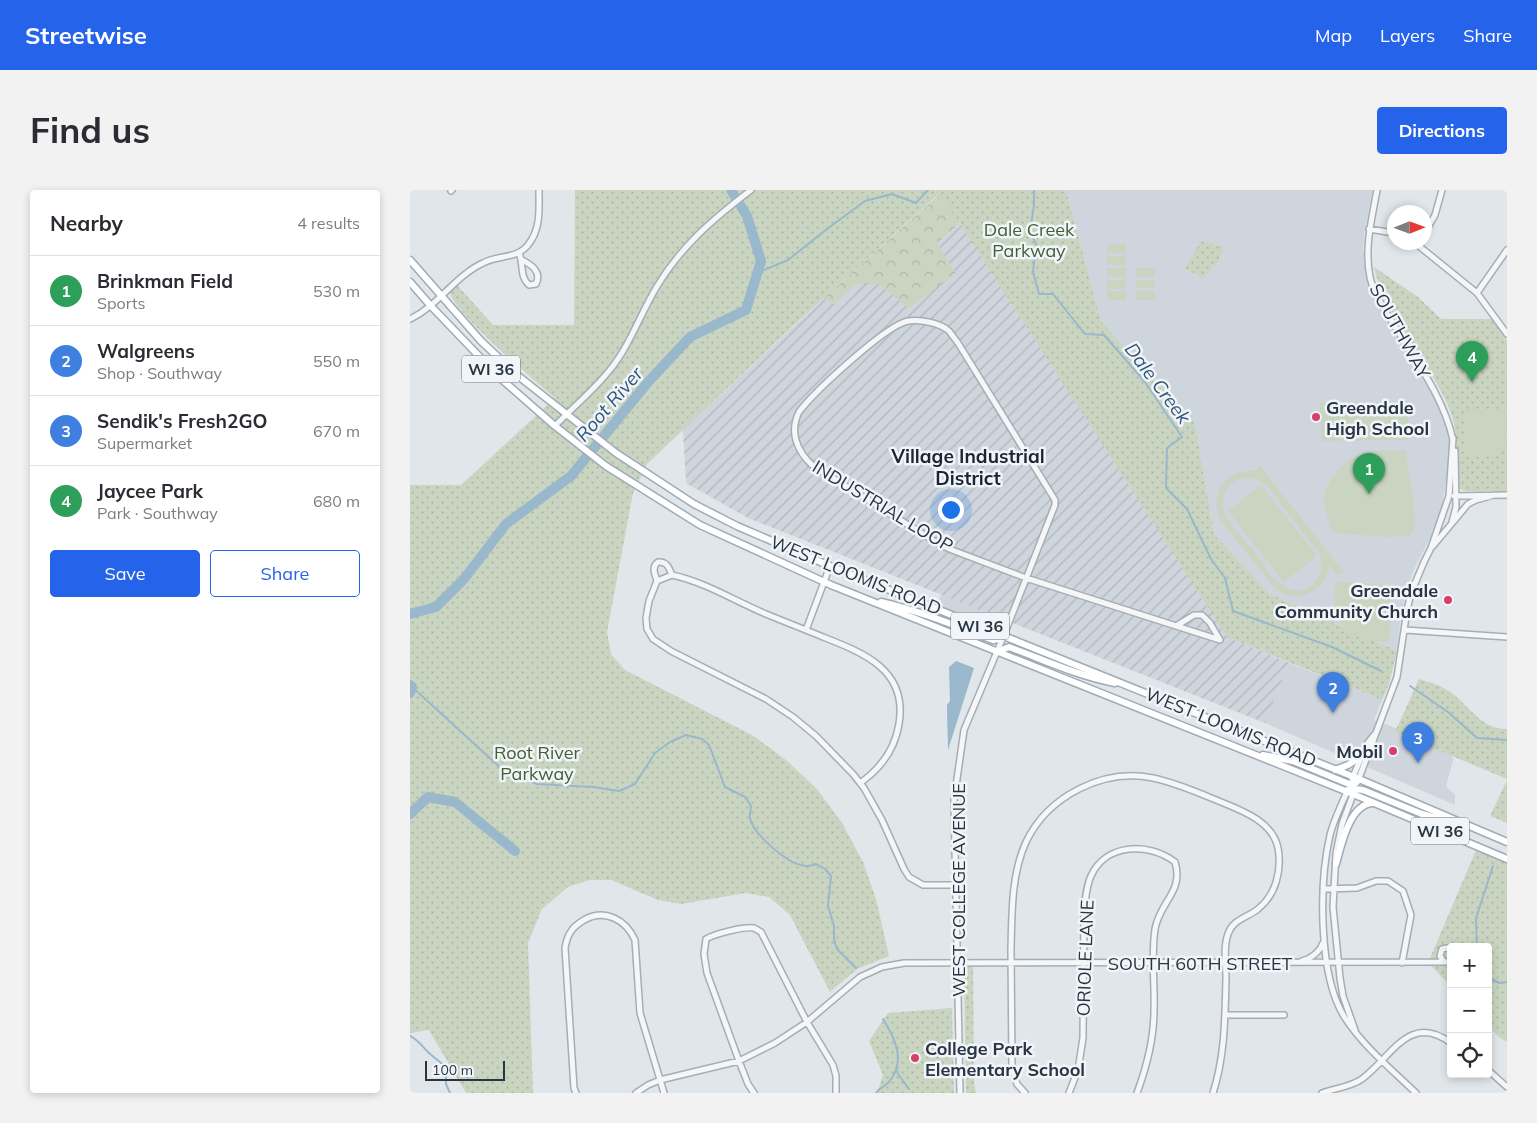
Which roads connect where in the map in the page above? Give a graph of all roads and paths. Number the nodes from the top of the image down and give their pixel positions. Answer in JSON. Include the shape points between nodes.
{"nodes":[{"id":1,"x":539,"y":190,"type":"edge"},
{"id":2,"x":751,"y":190,"type":"edge"},
{"id":3,"x":1378,"y":190,"type":"edge"},
{"id":4,"x":1442,"y":190,"type":"edge"},
{"id":5,"x":1432,"y":220,"type":"edge"},
{"id":6,"x":1369,"y":229,"type":"junction"},
{"id":7,"x":1387,"y":233,"type":"edge"},
{"id":8,"x":1426,"y":250,"type":"edge"},
{"id":9,"x":1507,"y":250,"type":"edge"},
{"id":10,"x":518,"y":253,"type":"junction"},
{"id":11,"x":410,"y":260,"type":"edge"},
{"id":12,"x":522,"y":260,"type":"junction"},
{"id":13,"x":410,"y":282,"type":"edge"},
{"id":14,"x":1477,"y":293,"type":"junction"},
{"id":15,"x":441,"y":296,"type":"junction"},
{"id":16,"x":430,"y":306,"type":"junction"},
{"id":17,"x":410,"y":319,"type":"edge"},
{"id":18,"x":1507,"y":334,"type":"edge"},
{"id":19,"x":566,"y":414,"type":"junction"},
{"id":20,"x":554,"y":426,"type":"junction"},
{"id":21,"x":1453,"y":438,"type":"junction"},
{"id":22,"x":1494,"y":495,"type":"junction"},
{"id":23,"x":1507,"y":495,"type":"edge"},
{"id":24,"x":1449,"y":496,"type":"junction"},
{"id":25,"x":1456,"y":496,"type":"junction"},
{"id":26,"x":1452,"y":522,"type":"junction"},
{"id":27,"x":1431,"y":548,"type":"junction"},
{"id":28,"x":830,"y":566,"type":"junction"},
{"id":29,"x":672,"y":575,"type":"junction"},
{"id":30,"x":1026,"y":578,"type":"junction"},
{"id":31,"x":657,"y":581,"type":"junction"},
{"id":32,"x":825,"y":583,"type":"junction"},
{"id":33,"x":860,"y":597,"type":"junction"},
{"id":34,"x":1176,"y":626,"type":"junction"},
{"id":35,"x":806,"y":630,"type":"junction"},
{"id":36,"x":1405,"y":630,"type":"junction"},
{"id":37,"x":1004,"y":635,"type":"junction"},
{"id":38,"x":1507,"y":637,"type":"edge"},
{"id":39,"x":997,"y":652,"type":"junction"},
{"id":40,"x":1129,"y":686,"type":"junction"},
{"id":41,"x":1377,"y":730,"type":"junction"},
{"id":42,"x":1245,"y":751,"type":"junction"},
{"id":43,"x":1362,"y":756,"type":"junction"},
{"id":44,"x":1335,"y":770,"type":"junction"},
{"id":45,"x":1356,"y":778,"type":"junction"},
{"id":46,"x":860,"y":783,"type":"junction"},
{"id":47,"x":1349,"y":784,"type":"junction"},
{"id":48,"x":1352,"y":792,"type":"junction"},
{"id":49,"x":1374,"y":803,"type":"junction"},
{"id":50,"x":1473,"y":827,"type":"junction"},
{"id":51,"x":1507,"y":842,"type":"edge"},
{"id":52,"x":1507,"y":859,"type":"edge"},
{"id":53,"x":1336,"y":864,"type":"junction"},
{"id":54,"x":956,"y":885,"type":"junction"},
{"id":55,"x":1324,"y":889,"type":"junction"},
{"id":56,"x":1334,"y":889,"type":"junction"},
{"id":57,"x":1325,"y":938,"type":"junction"},
{"id":58,"x":1447,"y":948,"type":"edge"},
{"id":59,"x":1154,"y":962,"type":"junction"},
{"id":60,"x":1226,"y":962,"type":"junction"},
{"id":61,"x":1338,"y":962,"type":"junction"},
{"id":62,"x":1444,"y":962,"type":"joint"},
{"id":63,"x":957,"y":963,"type":"junction"},
{"id":64,"x":1011,"y":963,"type":"junction"},
{"id":65,"x":1084,"y":963,"type":"junction"},
{"id":66,"x":1297,"y":963,"type":"junction"},
{"id":67,"x":1327,"y":963,"type":"junction"},
{"id":68,"x":1402,"y":963,"type":"junction"},
{"id":69,"x":1225,"y":1015,"type":"junction"},
{"id":70,"x":1284,"y":1015,"type":"dead end"},
{"id":71,"x":807,"y":1022,"type":"junction"},
{"id":72,"x":1355,"y":1030,"type":"junction"},
{"id":73,"x":1447,"y":1040,"type":"edge"},
{"id":74,"x":739,"y":1061,"type":"junction"},
{"id":75,"x":1382,"y":1061,"type":"junction"},
{"id":76,"x":1492,"y":1074,"type":"edge"},
{"id":77,"x":660,"y":1080,"type":"junction"},
{"id":78,"x":1507,"y":1087,"type":"edge"},
{"id":79,"x":576,"y":1093,"type":"edge"},
{"id":80,"x":636,"y":1093,"type":"edge"},
{"id":81,"x":664,"y":1093,"type":"edge"},
{"id":82,"x":754,"y":1093,"type":"edge"},
{"id":83,"x":836,"y":1093,"type":"edge"},
{"id":84,"x":960,"y":1093,"type":"edge"},
{"id":85,"x":1026,"y":1093,"type":"edge"},
{"id":86,"x":1069,"y":1093,"type":"edge"},
{"id":87,"x":1137,"y":1093,"type":"edge"},
{"id":88,"x":1213,"y":1093,"type":"edge"},
{"id":89,"x":1322,"y":1093,"type":"edge"},
{"id":90,"x":1416,"y":1093,"type":"edge"}],
"edges":[{"from":1,"to":10,"type":"street","via":[[537,231],[526,248]]},
{"from":2,"to":19,"type":"street","via":[[719,214],[674,260],[608,372]]},
{"from":3,"to":6,"type":"street","name":"SOUTHWAY"},
{"from":4,"to":5,"type":"street"},
{"from":6,"to":7,"type":"street"},
{"from":6,"to":21,"type":"street","name":"SOUTHWAY","via":[[1370,277],[1378,298],[1434,390]]},
{"from":8,"to":14,"type":"street"},
{"from":9,"to":14,"type":"street"},
{"from":10,"to":12,"type":"street"},
{"from":10,"to":15,"type":"street","via":[[484,262]]},
{"from":11,"to":15,"type":"main road","name":"WEST LOOMIS ROAD","number":"WI 36"},
{"from":12,"to":12,"type":"street","via":[[538,273],[536,284],[529,285],[524,281]]},
{"from":13,"to":16,"type":"main road","name":"WEST LOOMIS ROAD","number":"WI 36"},
{"from":14,"to":18,"type":"street"},
{"from":15,"to":16,"type":"street"},
{"from":15,"to":19,"type":"main road","name":"WEST LOOMIS ROAD","number":"WI 36","via":[[517,375]]},
{"from":16,"to":17,"type":"street"},
{"from":16,"to":20,"type":"main road","name":"WEST LOOMIS ROAD","number":"WI 36","via":[[499,378]]},
{"from":19,"to":20,"type":"street"},
{"from":19,"to":28,"type":"main road","name":"WEST LOOMIS ROAD","number":"WI 36","via":[[619,455],[702,509]]},
{"from":20,"to":32,"type":"main road","name":"WEST LOOMIS ROAD","number":"WI 36","via":[[611,469],[700,525]]},
{"from":21,"to":24,"type":"street","name":"SOUTHWAY"},
{"from":21,"to":25,"type":"street","name":"SOUTHWAY"},
{"from":22,"to":23,"type":"street"},
{"from":22,"to":25,"type":"street"},
{"from":22,"to":26,"type":"street","name":"SOUTHWAY","via":[[1468,504]]},
{"from":24,"to":25,"type":"street"},
{"from":24,"to":27,"type":"street","name":"SOUTHWAY"},
{"from":25,"to":26,"type":"street","name":"SOUTHWAY"},
{"from":26,"to":27,"type":"street","name":"SOUTHWAY"},
{"from":27,"to":36,"type":"street","name":"SOUTHWAY","via":[[1412,593]]},
{"from":28,"to":32,"type":"street"},
{"from":28,"to":37,"type":"main road","name":"WEST LOOMIS ROAD","number":"WI 36"},
{"from":29,"to":31,"type":"street"},
{"from":29,"to":31,"type":"street","via":[[665,562],[658,562],[653,569]]},
{"from":29,"to":35,"type":"street","via":[[690,579]]},
{"from":30,"to":30,"type":"street","name":"INDUSTRIAL LOOP","via":[[1055,505],[1053,495],[949,331],[924,321],[906,321],[895,326],[806,403],[797,417],[795,429],[799,450],[812,464],[940,544]]},
{"from":30,"to":34,"type":"street"},
{"from":30,"to":37,"type":"street","name":"INDUSTRIAL LOOP"},
{"from":31,"to":46,"type":"street","via":[[646,618],[653,640],[751,690],[787,713],[816,736]]},
{"from":32,"to":33,"type":"main road","name":"WEST LOOMIS ROAD","number":"WI 36"},
{"from":32,"to":35,"type":"street"},
{"from":33,"to":37,"type":"main road","via":[[904,607],[993,640]]},
{"from":33,"to":39,"type":"main road","name":"WEST LOOMIS ROAD","number":"WI 36"},
{"from":34,"to":34,"type":"street","via":[[1192,631],[1220,640],[1202,615],[1194,615]]},
{"from":35,"to":46,"type":"street","via":[[865,655],[882,666],[898,696],[900,719],[894,742],[872,775]]},
{"from":36,"to":38,"type":"street"},
{"from":36,"to":41,"type":"street","name":"SOUTHWAY","via":[[1397,677]]},
{"from":37,"to":39,"type":"street","name":"WEST COLLEGE AVENUE"},
{"from":37,"to":40,"type":"main road","name":"WEST LOOMIS ROAD","number":"WI 36"},
{"from":39,"to":40,"type":"main road","via":[[1008,647],[1065,670]]},
{"from":39,"to":42,"type":"main road","name":"WEST LOOMIS ROAD","number":"WI 36"},
{"from":39,"to":54,"type":"street","name":"WEST COLLEGE AVENUE","via":[[964,730],[954,800]]},
{"from":40,"to":44,"type":"main road","name":"WEST LOOMIS ROAD","number":"WI 36"},
{"from":41,"to":43,"type":"street","name":"SOUTHWAY"},
{"from":41,"to":45,"type":"street","name":"SOUTHWAY","via":[[1366,764]]},
{"from":42,"to":47,"type":"main road","via":[[1294,761]]},
{"from":42,"to":48,"type":"main road","name":"WEST LOOMIS ROAD","number":"WI 36"},
{"from":43,"to":44,"type":"main road"},
{"from":43,"to":45,"type":"street","name":"SOUTHWAY"},
{"from":44,"to":45,"type":"main road","name":"WEST LOOMIS ROAD","number":"WI 36"},
{"from":45,"to":47,"type":"main road","via":[[1356,783]]},
{"from":45,"to":48,"type":"street"},
{"from":45,"to":50,"type":"main road","name":"WEST LOOMIS ROAD","number":"WI 36"},
{"from":46,"to":54,"type":"street","via":[[909,877],[924,885]]},
{"from":47,"to":48,"type":"street"},
{"from":48,"to":49,"type":"main road","name":"WEST LOOMIS ROAD","number":"WI 36"},
{"from":48,"to":50,"type":"main road","via":[[1362,790],[1436,818]]},
{"from":48,"to":53,"type":"street","via":[[1340,832]]},
{"from":48,"to":55,"type":"street","via":[[1330,834]]},
{"from":49,"to":52,"type":"main road","name":"WEST LOOMIS ROAD","number":"WI 36"},
{"from":49,"to":53,"type":"main road","via":[[1364,804],[1352,818]]},
{"from":50,"to":51,"type":"main road","name":"WEST LOOMIS ROAD","number":"WI 36"},
{"from":53,"to":56,"type":"street"},
{"from":54,"to":63,"type":"street","name":"WEST COLLEGE AVENUE"},
{"from":55,"to":56,"type":"street"},
{"from":55,"to":57,"type":"street"},
{"from":56,"to":61,"type":"street"},
{"from":56,"to":68,"type":"street","via":[[1388,881],[1403,891],[1411,915]]},
{"from":57,"to":66,"type":"street","via":[[1315,954]]},
{"from":57,"to":67,"type":"street"},
{"from":58,"to":62,"type":"street","via":[[1441,951],[1440,958]]},
{"from":59,"to":60,"type":"street","name":"SOUTH 60TH STREET"},
{"from":59,"to":65,"type":"street","name":"SOUTH 60TH STREET"},
{"from":59,"to":65,"type":"street","name":"ORIOLE LANE","via":[[1158,918],[1176,888],[1177,871],[1175,862],[1166,855],[1134,849],[1117,850],[1104,858],[1091,876],[1084,914]]},
{"from":59,"to":87,"type":"street","name":"ORIOLE LANE","via":[[1152,1044]]},
{"from":60,"to":64,"type":"street","via":[[1228,934],[1234,923],[1258,909],[1270,897],[1278,878],[1278,845],[1270,830],[1246,812],[1177,784],[1128,776],[1102,780],[1082,788],[1063,799],[1035,827],[1018,868]]},
{"from":60,"to":66,"type":"street","name":"SOUTH 60TH STREET"},
{"from":60,"to":69,"type":"street"},
{"from":61,"to":67,"type":"street","name":"SOUTH 60TH STREET"},
{"from":61,"to":68,"type":"street","name":"SOUTH 60TH STREET"},
{"from":61,"to":72,"type":"street","via":[[1343,996]]},
{"from":62,"to":68,"type":"street","name":"SOUTH 60TH STREET"},
{"from":63,"to":64,"type":"street","name":"SOUTH 60TH STREET"},
{"from":63,"to":71,"type":"street","name":"SOUTH 60TH STREET","via":[[904,963],[882,967],[849,985]]},
{"from":63,"to":84,"type":"street","name":"WEST COLLEGE AVENUE"},
{"from":64,"to":65,"type":"street","name":"SOUTH 60TH STREET"},
{"from":64,"to":85,"type":"street","via":[[1012,1069],[1017,1084]]},
{"from":65,"to":86,"type":"street","name":"ORIOLE LANE","via":[[1083,1038],[1078,1070]]},
{"from":66,"to":67,"type":"street","name":"SOUTH 60TH STREET"},
{"from":67,"to":72,"type":"street","via":[[1338,1004]]},
{"from":69,"to":70,"type":"street"},
{"from":69,"to":88,"type":"street","via":[[1223,1048]]},
{"from":71,"to":74,"type":"street","name":"SOUTH 60TH STREET","via":[[776,1043]]},
{"from":71,"to":74,"type":"street","via":[[761,932],[748,928],[712,935],[704,945],[705,965]]},
{"from":71,"to":83,"type":"street","via":[[833,1065]]},
{"from":72,"to":75,"type":"street"},
{"from":73,"to":75,"type":"street","via":[[1430,1032],[1416,1033],[1404,1038]]},
{"from":74,"to":77,"type":"street","name":"SOUTH 60TH STREET"},
{"from":74,"to":82,"type":"street"},
{"from":75,"to":89,"type":"street","via":[[1361,1080]]},
{"from":75,"to":90,"type":"street"},
{"from":76,"to":78,"type":"street"},
{"from":77,"to":79,"type":"street","via":[[640,1013],[635,940],[622,922],[600,914],[578,924],[564,948]]},
{"from":77,"to":80,"type":"street","name":"SOUTH 60TH STREET"},
{"from":77,"to":81,"type":"street"}]}
